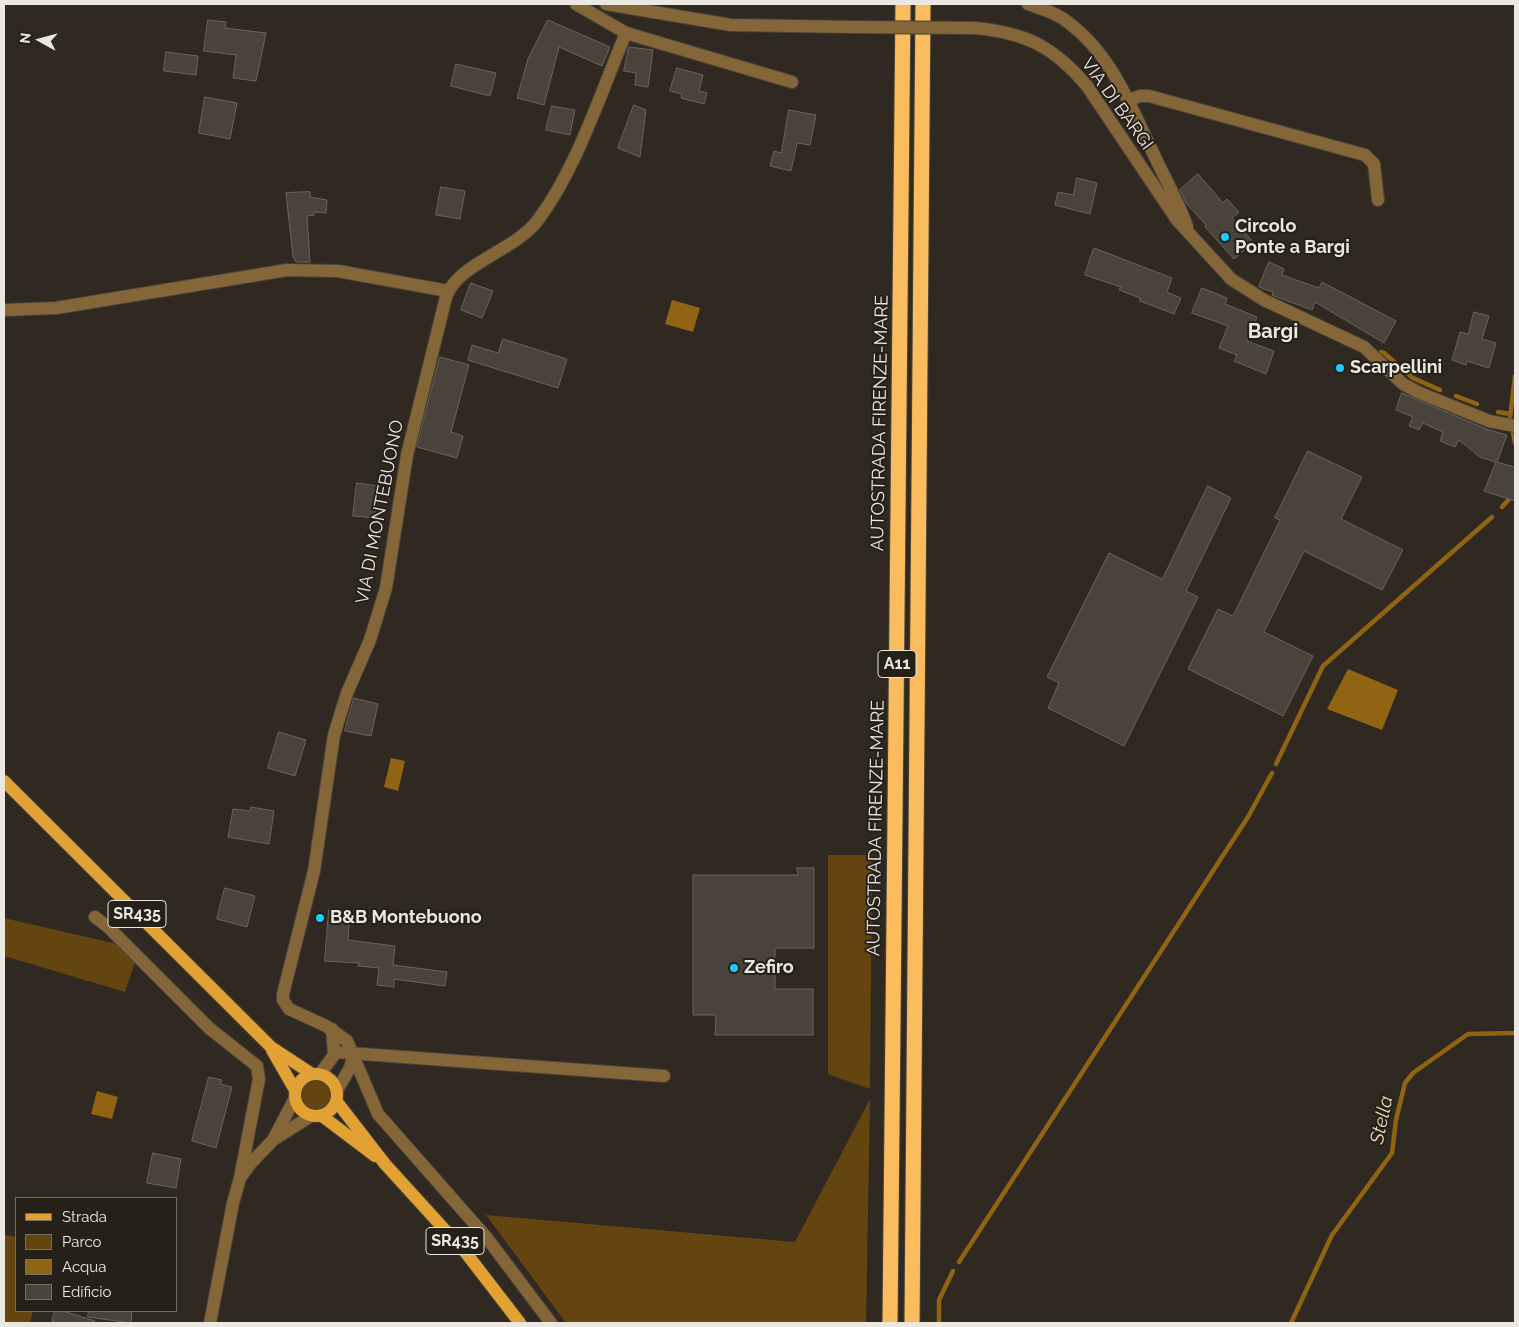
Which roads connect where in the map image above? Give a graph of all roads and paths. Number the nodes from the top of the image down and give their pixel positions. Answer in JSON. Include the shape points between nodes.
{"nodes":[{"id":1,"x":576,"y":4,"type":"edge"},
{"id":2,"x":606,"y":4,"type":"edge"},
{"id":3,"x":903,"y":4,"type":"edge"},
{"id":4,"x":923,"y":4,"type":"edge"},
{"id":5,"x":1028,"y":4,"type":"edge"},
{"id":6,"x":626,"y":32,"type":"junction"},
{"id":7,"x":792,"y":82,"type":"dead end"},
{"id":8,"x":1128,"y":100,"type":"junction"},
{"id":9,"x":1378,"y":200,"type":"dead end"},
{"id":10,"x":1193,"y":240,"type":"junction"},
{"id":11,"x":448,"y":291,"type":"junction"},
{"id":12,"x":4,"y":310,"type":"edge"},
{"id":13,"x":1515,"y":426,"type":"edge"},
{"id":14,"x":4,"y":781,"type":"edge"},
{"id":15,"x":95,"y":917,"type":"dead end"},
{"id":16,"x":332,"y":1029,"type":"junction"},
{"id":17,"x":271,"y":1047,"type":"junction"},
{"id":18,"x":335,"y":1052,"type":"junction"},
{"id":19,"x":354,"y":1053,"type":"junction"},
{"id":20,"x":316,"y":1074,"type":"junction"},
{"id":21,"x":664,"y":1076,"type":"dead end"},
{"id":22,"x":365,"y":1086,"type":"junction"},
{"id":23,"x":339,"y":1090,"type":"junction"},
{"id":24,"x":295,"y":1094,"type":"junction"},
{"id":25,"x":316,"y":1116,"type":"junction"},
{"id":26,"x":273,"y":1140,"type":"junction"},
{"id":27,"x":385,"y":1164,"type":"junction"},
{"id":28,"x":240,"y":1178,"type":"junction"},
{"id":29,"x":210,"y":1323,"type":"edge"},
{"id":30,"x":520,"y":1323,"type":"edge"},
{"id":31,"x":551,"y":1323,"type":"edge"},
{"id":32,"x":890,"y":1323,"type":"edge"},
{"id":33,"x":912,"y":1323,"type":"edge"}],
"edges":[{"from":1,"to":6,"type":"street"},
{"from":2,"to":10,"type":"street","name":"VIA DI BARGI","bridge":true,"via":[[731,25],[975,28],[1022,36],[1065,62],[1087,86]]},
{"from":3,"to":32,"type":"highway","name":"AUTOSTRADA FIRENZE-MARE","number":"A11"},
{"from":4,"to":33,"type":"highway","number":"A11"},
{"from":5,"to":8,"type":"street","via":[[1062,17],[1077,29],[1112,71]]},
{"from":6,"to":7,"type":"street"},
{"from":6,"to":11,"type":"street","name":"VIA DI MONTEBUONO","via":[[572,159],[539,219],[522,237],[459,276]]},
{"from":8,"to":9,"type":"street","via":[[1149,96],[1365,155],[1374,164]]},
{"from":8,"to":10,"type":"street","via":[[1174,193]]},
{"from":10,"to":13,"type":"street","name":"VIA DI BARGI","via":[[1220,270],[1241,286],[1358,344],[1411,389],[1500,424]]},
{"from":11,"to":12,"type":"street","via":[[338,271],[287,270],[56,308]]},
{"from":11,"to":16,"type":"street","name":"VIA DI MONTEBUONO","via":[[407,455],[386,588],[334,735],[314,871],[282,994],[289,1009]]},
{"from":14,"to":17,"type":"main road","number":"SR435"},
{"from":15,"to":28,"type":"street","via":[[209,1028],[257,1066],[259,1079]]},
{"from":16,"to":18,"type":"street"},
{"from":16,"to":19,"type":"street","name":"VIA DI MONTEBUONO","via":[[347,1041]]},
{"from":17,"to":20,"type":"main road"},
{"from":17,"to":24,"type":"main road"},
{"from":18,"to":19,"type":"street"},
{"from":18,"to":20,"type":"street","via":[[331,1062]]},
{"from":19,"to":21,"type":"street"},
{"from":19,"to":22,"type":"street"},
{"from":19,"to":23,"type":"street"},
{"from":20,"to":23,"type":"main road","number":"SR435","via":[[332,1081]]},
{"from":20,"to":24,"type":"main road","via":[[301,1080]]},
{"from":22,"to":23,"type":"street"},
{"from":22,"to":31,"type":"street","via":[[380,1118],[487,1238]]},
{"from":23,"to":25,"type":"main road","via":[[332,1109]]},
{"from":23,"to":27,"type":"main road","number":"SR435"},
{"from":24,"to":25,"type":"main road","number":"SR435","via":[[301,1110]]},
{"from":24,"to":26,"type":"street"},
{"from":25,"to":26,"type":"street"},
{"from":25,"to":27,"type":"main road","number":"SR435"},
{"from":26,"to":28,"type":"street"},
{"from":27,"to":30,"type":"main road","number":"SR435","via":[[466,1253]]},
{"from":28,"to":29,"type":"street"}]}
